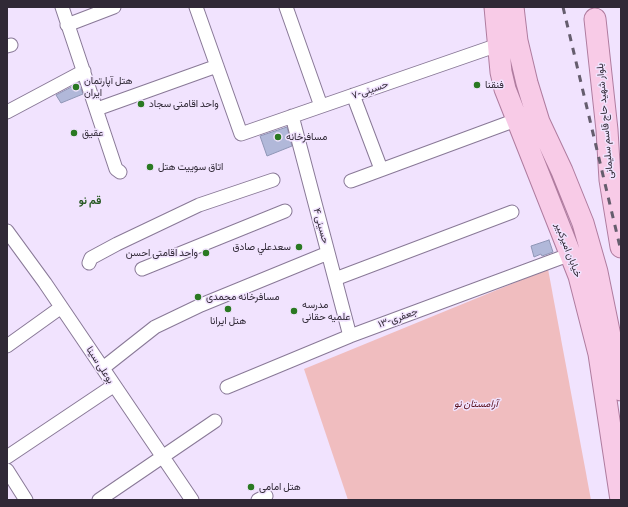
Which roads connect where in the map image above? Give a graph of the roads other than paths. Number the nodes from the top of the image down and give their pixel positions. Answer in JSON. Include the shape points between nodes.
{"nodes":[{"id":1,"x":62,"y":7,"type":"edge"},
{"id":2,"x":114,"y":7,"type":"edge"},
{"id":3,"x":196,"y":7,"type":"edge"},
{"id":4,"x":286,"y":7,"type":"edge"},
{"id":5,"x":495,"y":7,"type":"edge"},
{"id":6,"x":514,"y":7,"type":"edge"},
{"id":7,"x":595,"y":19,"type":"dead end"},
{"id":8,"x":68,"y":25,"type":"junction"},
{"id":9,"x":498,"y":45,"type":"junction"},
{"id":10,"x":217,"y":66,"type":"junction"},
{"id":11,"x":84,"y":71,"type":"junction"},
{"id":12,"x":353,"y":95,"type":"junction"},
{"id":13,"x":321,"y":106,"type":"junction"},
{"id":14,"x":97,"y":109,"type":"junction"},
{"id":15,"x":7,"y":112,"type":"edge"},
{"id":16,"x":292,"y":116,"type":"junction"},
{"id":17,"x":516,"y":120,"type":"junction"},
{"id":18,"x":381,"y":169,"type":"junction"},
{"id":19,"x":120,"y":172,"type":"dead end"},
{"id":20,"x":273,"y":180,"type":"dead end"},
{"id":21,"x":351,"y":181,"type":"dead end"},
{"id":22,"x":285,"y":211,"type":"dead end"},
{"id":23,"x":512,"y":212,"type":"dead end"},
{"id":24,"x":7,"y":231,"type":"edge"},
{"id":25,"x":621,"y":247,"type":"edge"},
{"id":26,"x":328,"y":253,"type":"junction"},
{"id":27,"x":571,"y":254,"type":"junction"},
{"id":28,"x":89,"y":263,"type":"dead end"},
{"id":29,"x":142,"y":269,"type":"dead end"},
{"id":30,"x":335,"y":280,"type":"junction"},
{"id":31,"x":60,"y":308,"type":"junction"},
{"id":32,"x":350,"y":336,"type":"junction"},
{"id":33,"x":7,"y":346,"type":"edge"},
{"id":34,"x":103,"y":368,"type":"junction"},
{"id":35,"x":113,"y":386,"type":"junction"},
{"id":36,"x":227,"y":387,"type":"dead end"},
{"id":37,"x":621,"y":390,"type":"edge"},
{"id":38,"x":215,"y":421,"type":"dead end"},
{"id":39,"x":7,"y":457,"type":"edge"},
{"id":40,"x":161,"y":457,"type":"junction"},
{"id":41,"x":7,"y":470,"type":"edge"},
{"id":42,"x":26,"y":500,"type":"edge"},
{"id":43,"x":99,"y":500,"type":"edge"},
{"id":44,"x":192,"y":500,"type":"edge"},
{"id":45,"x":621,"y":500,"type":"edge"}],
"edges":[{"from":1,"to":8,"type":"street"},
{"from":2,"to":8,"type":"street"},
{"from":3,"to":10,"type":"street"},
{"from":4,"to":13,"type":"street"},
{"from":5,"to":9,"type":"main road","name":"خیابان امیرکبیر"},
{"from":6,"to":37,"type":"main road","name":"خیابان امیرکبیر","via":[[517,41],[526,83],[583,223],[597,272]]},
{"from":7,"to":25,"type":"main road","name":"بلوار شهید حاج قاسم سلیمانی","via":[[610,180]]},
{"from":8,"to":11,"type":"street"},
{"from":9,"to":12,"type":"street","name":"حسینی-۷"},
{"from":9,"to":17,"type":"main road","name":"خیابان امیرکبیر","via":[[505,89]]},
{"from":10,"to":14,"type":"street"},
{"from":10,"to":16,"type":"street","name":"حسینی-۷","via":[[241,134]]},
{"from":11,"to":14,"type":"street"},
{"from":11,"to":15,"type":"street"},
{"from":12,"to":13,"type":"street","name":"حسینی-۷"},
{"from":12,"to":18,"type":"street"},
{"from":13,"to":16,"type":"street","name":"حسینی-۷"},
{"from":14,"to":19,"type":"street","via":[[116,169]]},
{"from":16,"to":26,"type":"street","name":"حسینی ۴"},
{"from":17,"to":18,"type":"street"},
{"from":17,"to":27,"type":"main road","name":"خیابان امیرکبیر"},
{"from":18,"to":21,"type":"street"},
{"from":20,"to":28,"type":"street","via":[[199,205],[117,244],[91,258]]},
{"from":22,"to":29,"type":"street"},
{"from":23,"to":30,"type":"street"},
{"from":24,"to":31,"type":"street","name":"بوعلی سینا"},
{"from":26,"to":30,"type":"street","name":"حسینی ۴"},
{"from":26,"to":34,"type":"street","via":[[201,305],[155,327]]},
{"from":27,"to":32,"type":"street","name":"جعفری-۱۳"},
{"from":27,"to":45,"type":"main road","name":"خیابان امیرکبیر","via":[[598,354]]},
{"from":30,"to":32,"type":"street","name":"حسینی ۴"},
{"from":31,"to":33,"type":"street"},
{"from":31,"to":34,"type":"street","name":"بوعلی سینا"},
{"from":32,"to":36,"type":"street","name":"جعفری-۱۳"},
{"from":34,"to":35,"type":"street","name":"بوعلی سینا"},
{"from":35,"to":39,"type":"street"},
{"from":35,"to":40,"type":"street","name":"بوعلی سینا"},
{"from":38,"to":40,"type":"street"},
{"from":40,"to":43,"type":"street"},
{"from":40,"to":44,"type":"street","name":"بوعلی سینا"},
{"from":41,"to":42,"type":"street"}]}
